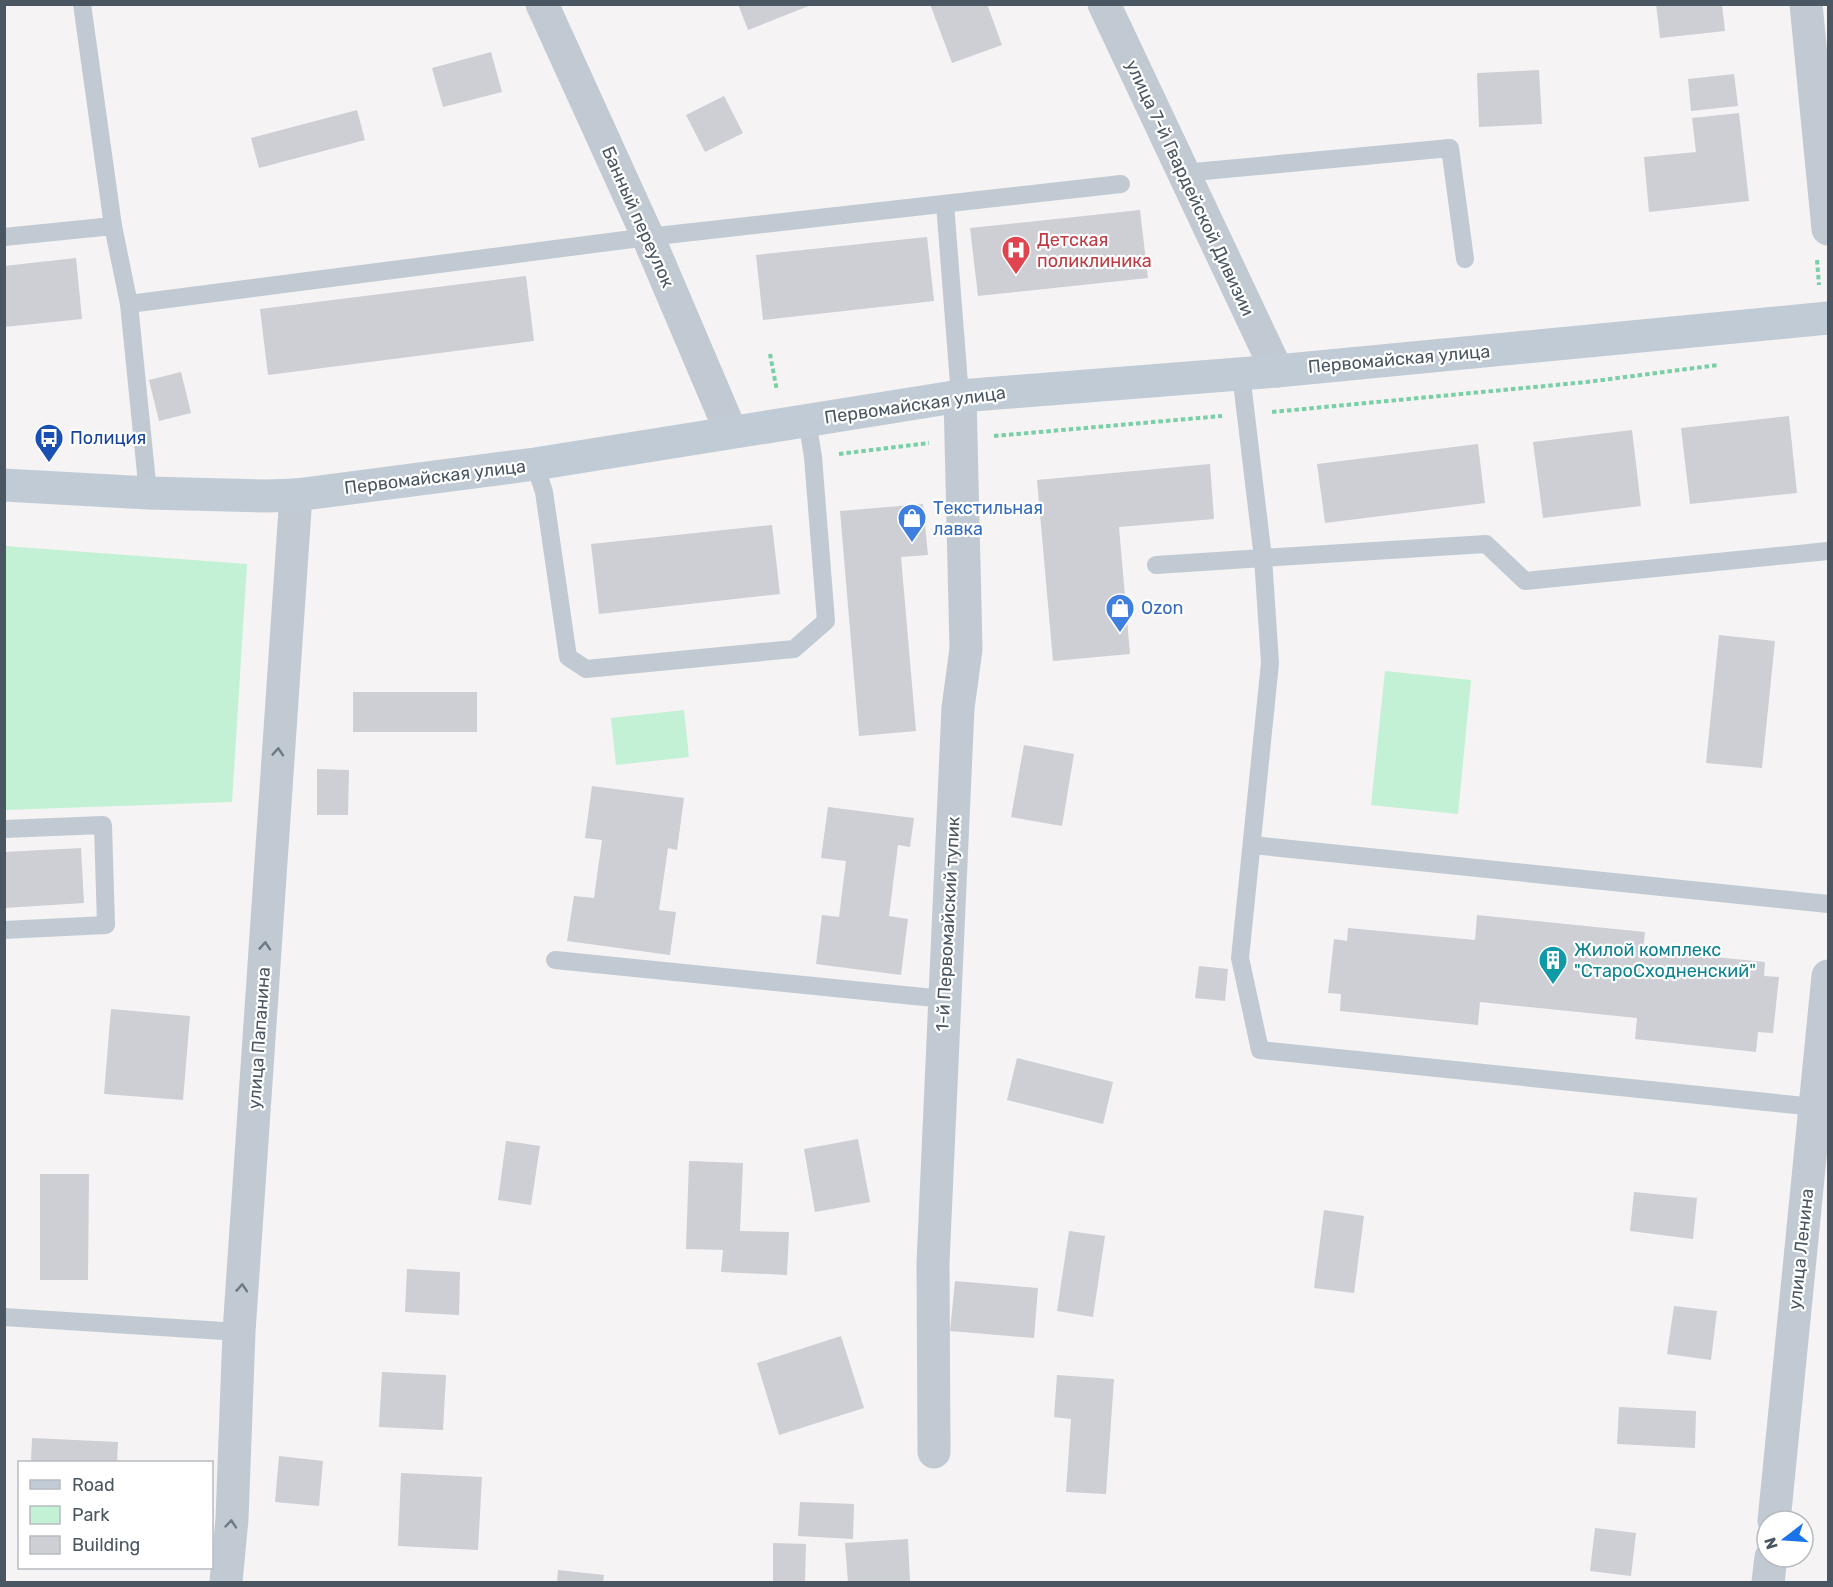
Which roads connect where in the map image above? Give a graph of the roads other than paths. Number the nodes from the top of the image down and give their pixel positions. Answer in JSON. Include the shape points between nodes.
{"nodes":[{"id":1,"x":82,"y":4,"type":"edge"},
{"id":2,"x":542,"y":4,"type":"edge"},
{"id":3,"x":1104,"y":4,"type":"edge"},
{"id":4,"x":1806,"y":4,"type":"edge"},
{"id":5,"x":1184,"y":173,"type":"junction"},
{"id":6,"x":1121,"y":184,"type":"dead end"},
{"id":7,"x":945,"y":204,"type":"junction"},
{"id":8,"x":113,"y":226,"type":"junction"},
{"id":9,"x":4,"y":237,"type":"edge"},
{"id":10,"x":648,"y":237,"type":"junction"},
{"id":11,"x":1822,"y":239,"type":"edge"},
{"id":12,"x":1465,"y":259,"type":"dead end"},
{"id":13,"x":129,"y":304,"type":"junction"},
{"id":14,"x":1828,"y":318,"type":"edge"},
{"id":15,"x":1277,"y":371,"type":"junction"},
{"id":16,"x":1241,"y":374,"type":"junction"},
{"id":17,"x":960,"y":396,"type":"junction"},
{"id":18,"x":807,"y":420,"type":"junction"},
{"id":19,"x":731,"y":432,"type":"junction"},
{"id":20,"x":535,"y":464,"type":"junction"},
{"id":21,"x":4,"y":485,"type":"edge"},
{"id":22,"x":148,"y":493,"type":"junction"},
{"id":23,"x":296,"y":495,"type":"junction"},
{"id":24,"x":1828,"y":550,"type":"edge"},
{"id":25,"x":1263,"y":558,"type":"junction"},
{"id":26,"x":1156,"y":565,"type":"dead end"},
{"id":27,"x":4,"y":829,"type":"edge"},
{"id":28,"x":1252,"y":845,"type":"junction"},
{"id":29,"x":1828,"y":904,"type":"edge"},
{"id":30,"x":4,"y":930,"type":"edge"},
{"id":31,"x":555,"y":960,"type":"dead end"},
{"id":32,"x":1828,"y":976,"type":"edge"},
{"id":33,"x":944,"y":999,"type":"junction"},
{"id":34,"x":1815,"y":1107,"type":"junction"},
{"id":35,"x":4,"y":1317,"type":"edge"},
{"id":36,"x":239,"y":1332,"type":"junction"},
{"id":37,"x":934,"y":1452,"type":"dead end"},
{"id":38,"x":1775,"y":1509,"type":"edge"},
{"id":39,"x":226,"y":1582,"type":"edge"}],
"edges":[{"from":1,"to":8,"type":"lane"},
{"from":2,"to":10,"type":"street","name":"Банный переулок"},
{"from":3,"to":5,"type":"street","name":"улица 7-й Гвардейской Дивизии"},
{"from":4,"to":11,"type":"street"},
{"from":5,"to":12,"type":"lane","via":[[1450,148]]},
{"from":5,"to":15,"type":"street","name":"улица 7-й Гвардейской Дивизии"},
{"from":6,"to":7,"type":"lane"},
{"from":7,"to":10,"type":"lane"},
{"from":7,"to":17,"type":"lane"},
{"from":8,"to":9,"type":"lane"},
{"from":8,"to":13,"type":"lane"},
{"from":10,"to":13,"type":"lane"},
{"from":10,"to":19,"type":"street","name":"Банный переулок"},
{"from":13,"to":22,"type":"lane"},
{"from":14,"to":15,"type":"main road","name":"Первомайская улица"},
{"from":15,"to":16,"type":"main road","name":"Первомайская улица"},
{"from":16,"to":17,"type":"main road","name":"Первомайская улица"},
{"from":16,"to":25,"type":"lane"},
{"from":17,"to":18,"type":"main road","name":"Первомайская улица"},
{"from":17,"to":33,"type":"street","name":"1-й Первомайский тупик","via":[[966,649],[958,708]]},
{"from":18,"to":19,"type":"main road","name":"Первомайская улица"},
{"from":18,"to":20,"type":"lane","via":[[826,621],[794,649],[586,669],[567,657],[544,492]]},
{"from":19,"to":20,"type":"main road","name":"Первомайская улица"},
{"from":20,"to":23,"type":"main road","name":"Первомайская улица"},
{"from":21,"to":22,"type":"main road","name":"Первомайская улица"},
{"from":22,"to":23,"type":"main road","name":"Первомайская улица"},
{"from":36,"to":23,"type":"street","name":"улица Папанина","one_way":true},
{"from":24,"to":25,"type":"lane","via":[[1525,581],[1486,544]]},
{"from":25,"to":26,"type":"lane"},
{"from":25,"to":28,"type":"lane","via":[[1270,663]]},
{"from":27,"to":30,"type":"lane","via":[[103,825],[106,925]]},
{"from":28,"to":29,"type":"lane"},
{"from":28,"to":34,"type":"lane","via":[[1240,958],[1260,1050]]},
{"from":31,"to":33,"type":"lane"},
{"from":32,"to":34,"type":"street","name":"улица Ленина"},
{"from":33,"to":37,"type":"street","name":"1-й Первомайский тупик","via":[[933,1263]]},
{"from":34,"to":38,"type":"street","name":"улица Ленина"},
{"from":35,"to":36,"type":"lane"},
{"from":39,"to":36,"type":"street","name":"улица Папанина","one_way":true}]}
